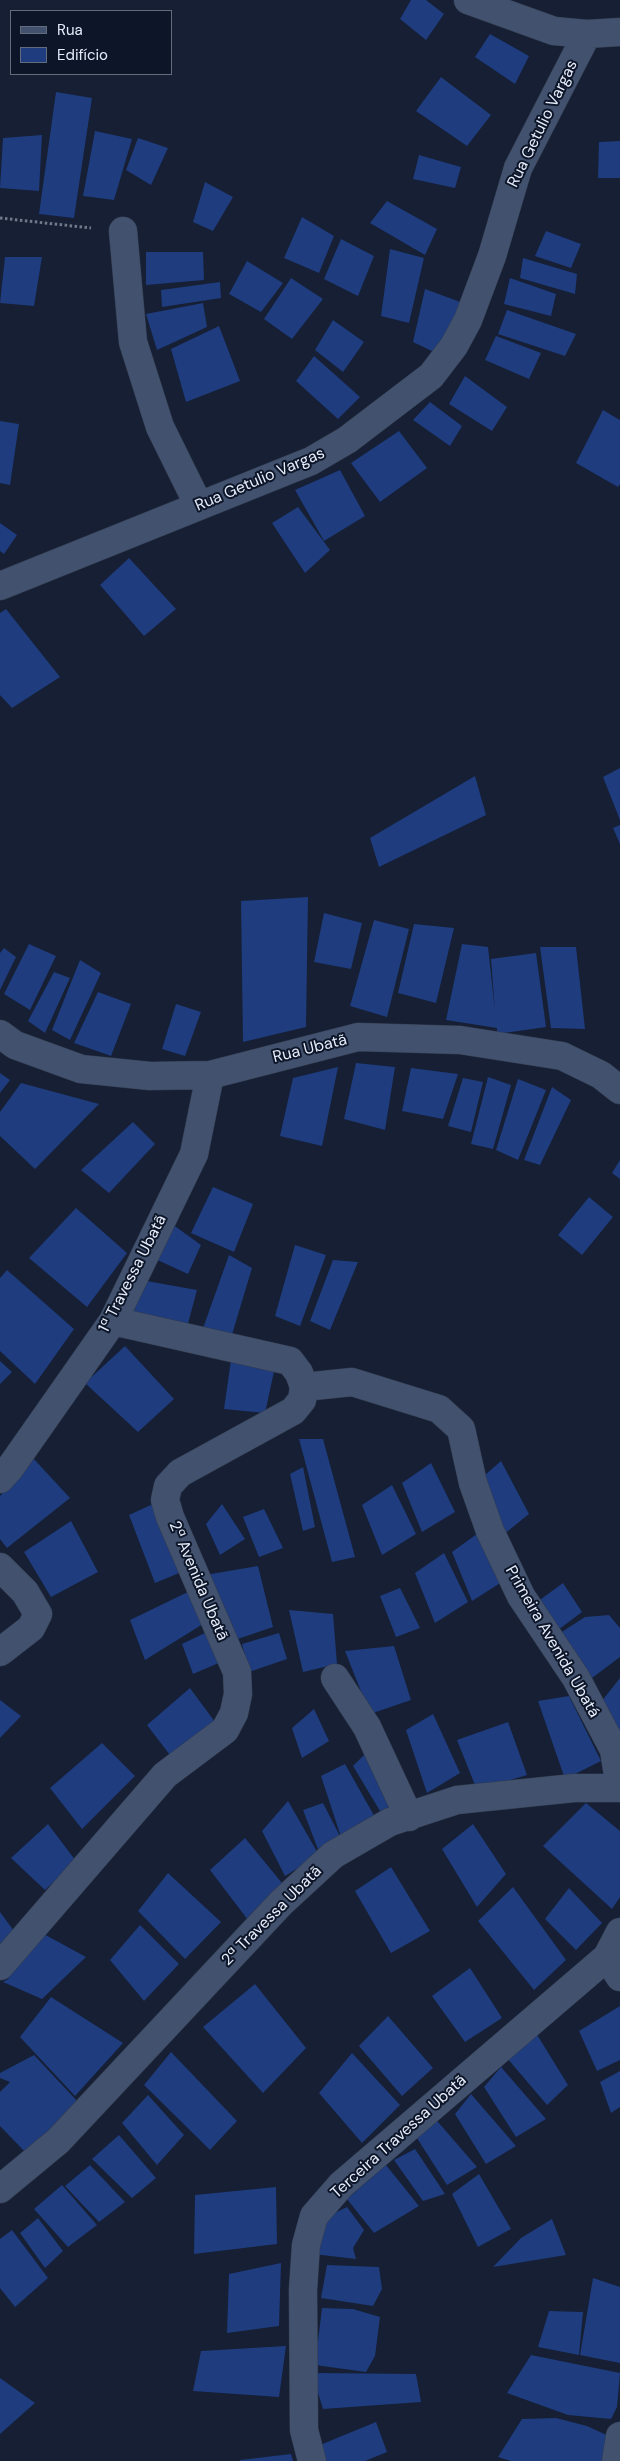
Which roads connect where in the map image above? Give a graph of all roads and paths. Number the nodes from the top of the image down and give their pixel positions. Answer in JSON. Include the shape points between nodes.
{"nodes":[{"id":1,"x":468,"y":0,"type":"edge"},
{"id":2,"x":620,"y":32,"type":"edge"},
{"id":3,"x":587,"y":34,"type":"junction"},
{"id":4,"x":0,"y":218,"type":"edge"},
{"id":5,"x":122,"y":231,"type":"joint"},
{"id":6,"x":198,"y":506,"type":"junction"},
{"id":7,"x":0,"y":586,"type":"edge"},
{"id":8,"x":0,"y":1034,"type":"edge"},
{"id":9,"x":210,"y":1075,"type":"junction"},
{"id":10,"x":620,"y":1090,"type":"edge"},
{"id":11,"x":113,"y":1321,"type":"junction"},
{"id":12,"x":304,"y":1387,"type":"junction"},
{"id":13,"x":0,"y":1479,"type":"edge"},
{"id":14,"x":0,"y":1566,"type":"edge"},
{"id":15,"x":0,"y":1652,"type":"edge"},
{"id":16,"x":335,"y":1678,"type":"dead end"},
{"id":17,"x":620,"y":1788,"type":"edge"},
{"id":18,"x":408,"y":1817,"type":"junction"},
{"id":19,"x":620,"y":1932,"type":"edge"},
{"id":20,"x":0,"y":1966,"type":"edge"},
{"id":21,"x":613,"y":1967,"type":"edge"},
{"id":22,"x":0,"y":2189,"type":"edge"},
{"id":23,"x":620,"y":2436,"type":"edge"},
{"id":24,"x":312,"y":2461,"type":"edge"},
{"id":25,"x":616,"y":2461,"type":"edge"}],
"edges":[{"from":1,"to":3,"type":"street","via":[[554,31]]},
{"from":2,"to":3,"type":"street"},
{"from":3,"to":6,"type":"street","name":"Rua Getulio Vargas","via":[[518,168],[492,256],[468,320],[454,346],[431,376],[347,440],[311,461]]},
{"from":4,"to":5,"type":"path"},
{"from":5,"to":6,"type":"street","via":[[132,342],[160,427]]},
{"from":6,"to":7,"type":"street","name":"Rua Getulio Vargas"},
{"from":8,"to":9,"type":"street","name":"Rua Ubatã","via":[[15,1045],[81,1069],[150,1076]]},
{"from":9,"to":10,"type":"street","name":"Rua Ubatã","via":[[358,1037],[460,1040],[562,1056],[601,1075]]},
{"from":9,"to":11,"type":"street","name":"1ª Travessa Ubatã","via":[[194,1154]]},
{"from":11,"to":12,"type":"street","via":[[290,1361]]},
{"from":11,"to":13,"type":"street","name":"1ª Travessa Ubatã"},
{"from":12,"to":17,"type":"street","name":"Primeira Avenida Ubatá","via":[[352,1382],[439,1409],[461,1429],[473,1483],[490,1531],[521,1596],[576,1678],[614,1750]]},
{"from":12,"to":20,"type":"street","name":"2ª Avenida Ubatã","via":[[302,1400],[293,1410],[180,1474],[168,1486],[165,1500],[170,1517],[237,1672],[238,1694],[234,1713],[225,1730],[165,1775]]},
{"from":14,"to":15,"type":"street","via":[[25,1592],[38,1614],[31,1628]]},
{"from":16,"to":18,"type":"street","via":[[367,1727]]},
{"from":17,"to":18,"type":"street","name":"2ª Travessa Ubatã","via":[[574,1788],[457,1800]]},
{"from":18,"to":22,"type":"street","name":"2ª Travessa Ubatã","via":[[390,1822],[332,1855],[281,1903],[58,2141]]},
{"from":19,"to":21,"type":"street","name":"Terceira Travessa Ubatã"},
{"from":21,"to":24,"type":"street","name":"Terceira Travessa Ubatã","via":[[341,2185],[314,2216],[306,2244],[302,2346],[304,2430]]},
{"from":23,"to":25,"type":"street"}]}
